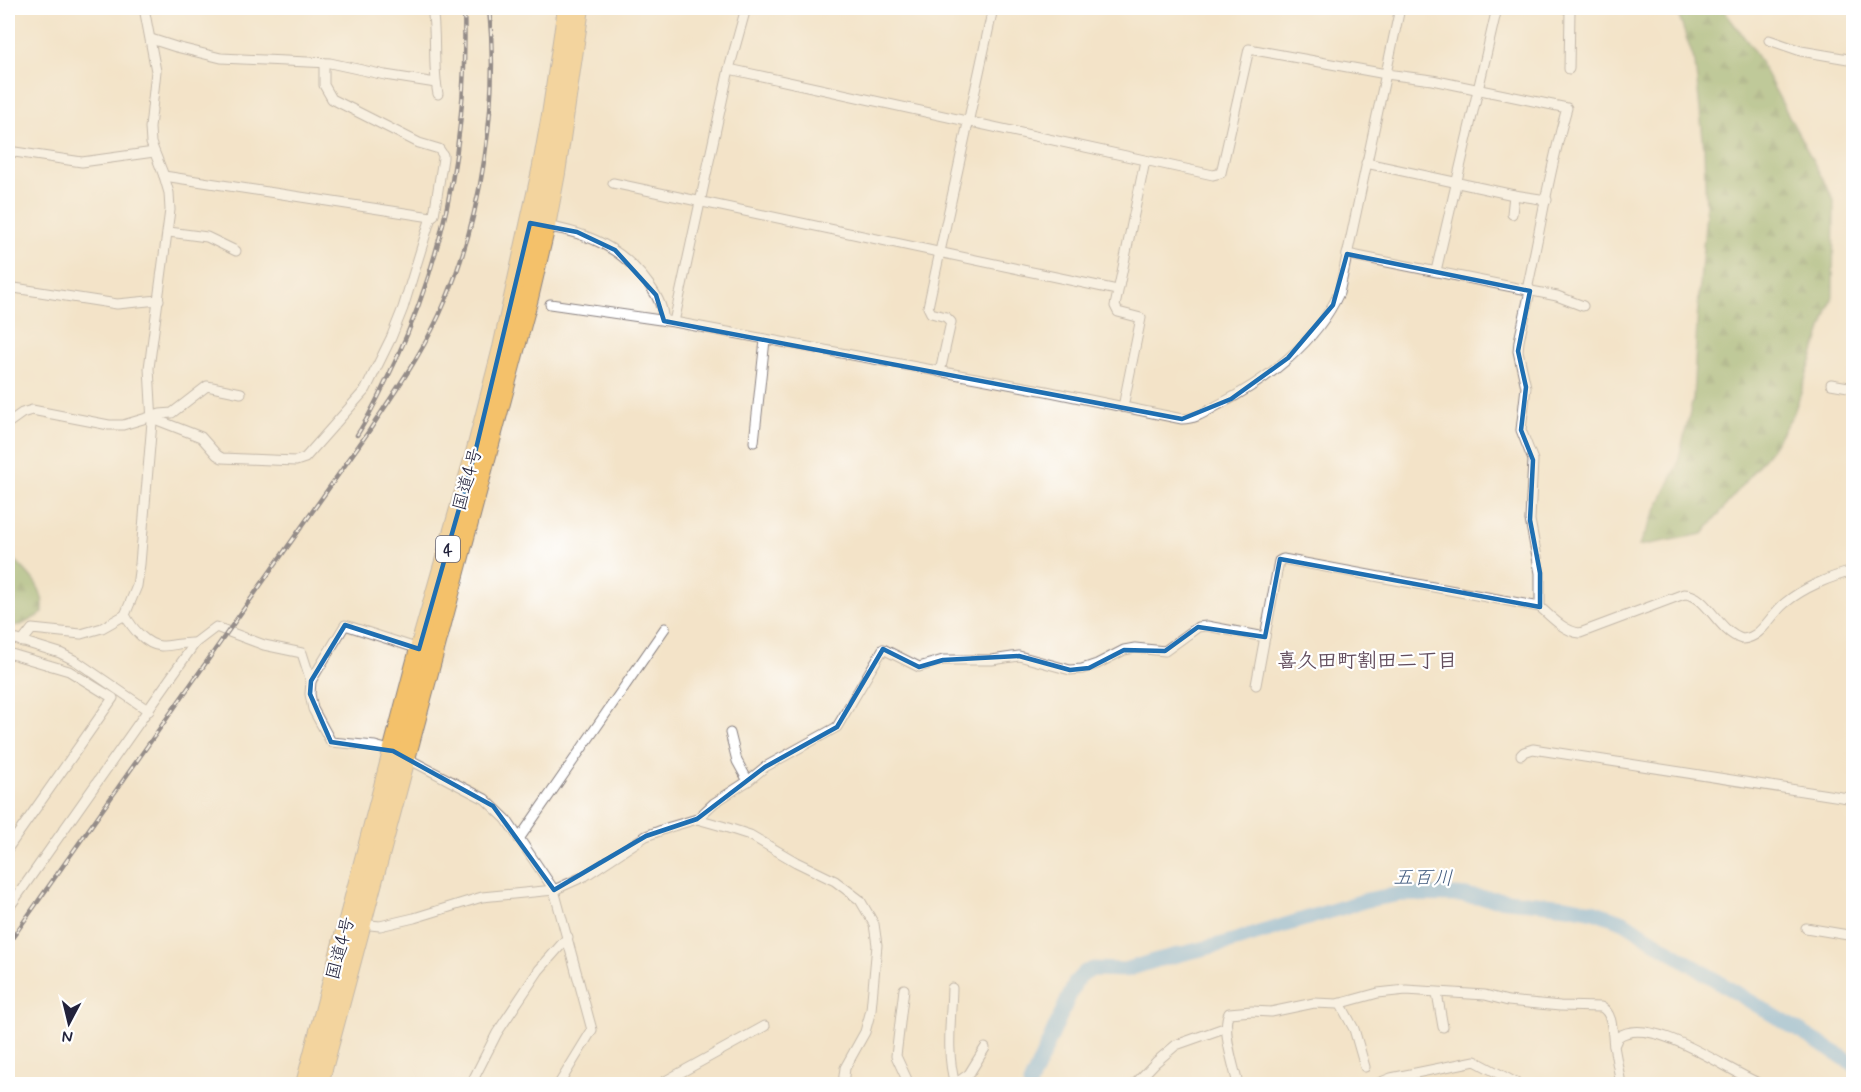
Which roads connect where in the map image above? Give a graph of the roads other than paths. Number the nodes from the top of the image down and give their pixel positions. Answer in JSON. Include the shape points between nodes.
{"nodes":[{"id":1,"x":144,"y":8,"type":"edge"},
{"id":2,"x":432,"y":8,"type":"edge"},
{"id":3,"x":567,"y":8,"type":"edge"},
{"id":4,"x":580,"y":8,"type":"edge"},
{"id":5,"x":746,"y":8,"type":"edge"},
{"id":6,"x":993,"y":8,"type":"edge"},
{"id":7,"x":1400,"y":8,"type":"edge"},
{"id":8,"x":1497,"y":8,"type":"edge"},
{"id":9,"x":1564,"y":8,"type":"edge"},
{"id":10,"x":151,"y":39,"type":"junction"},
{"id":11,"x":1769,"y":39,"type":"dead end"},
{"id":12,"x":1854,"y":60,"type":"edge"},
{"id":13,"x":324,"y":63,"type":"junction"},
{"id":14,"x":729,"y":69,"type":"junction"},
{"id":15,"x":1569,"y":69,"type":"dead end"},
{"id":16,"x":1386,"y":74,"type":"junction"},
{"id":17,"x":436,"y":83,"type":"junction"},
{"id":18,"x":1478,"y":91,"type":"junction"},
{"id":19,"x":438,"y":94,"type":"dead end"},
{"id":20,"x":968,"y":122,"type":"junction"},
{"id":21,"x":8,"y":151,"type":"edge"},
{"id":22,"x":154,"y":152,"type":"junction"},
{"id":23,"x":1146,"y":161,"type":"junction"},
{"id":24,"x":1366,"y":163,"type":"junction"},
{"id":25,"x":164,"y":176,"type":"junction"},
{"id":26,"x":1457,"y":182,"type":"junction"},
{"id":27,"x":613,"y":183,"type":"dead end"},
{"id":28,"x":1514,"y":195,"type":"junction"},
{"id":29,"x":1547,"y":200,"type":"junction"},
{"id":30,"x":700,"y":201,"type":"junction"},
{"id":31,"x":1512,"y":214,"type":"dead end"},
{"id":32,"x":431,"y":217,"type":"junction"},
{"id":33,"x":538,"y":225,"type":"junction"},
{"id":34,"x":169,"y":232,"type":"junction"},
{"id":35,"x":237,"y":251,"type":"dead end"},
{"id":36,"x":940,"y":252,"type":"junction"},
{"id":37,"x":1347,"y":254,"type":"junction"},
{"id":38,"x":1436,"y":271,"type":"junction"},
{"id":39,"x":8,"y":287,"type":"edge"},
{"id":40,"x":1117,"y":290,"type":"junction"},
{"id":41,"x":1530,"y":291,"type":"junction"},
{"id":42,"x":159,"y":300,"type":"junction"},
{"id":43,"x":550,"y":304,"type":"dead end"},
{"id":44,"x":1583,"y":306,"type":"dead end"},
{"id":45,"x":663,"y":320,"type":"junction"},
{"id":46,"x":674,"y":322,"type":"junction"},
{"id":47,"x":765,"y":340,"type":"junction"},
{"id":48,"x":940,"y":372,"type":"junction"},
{"id":49,"x":1831,"y":384,"type":"dead end"},
{"id":50,"x":1854,"y":387,"type":"edge"},
{"id":51,"x":241,"y":393,"type":"dead end"},
{"id":52,"x":1123,"y":407,"type":"junction"},
{"id":53,"x":152,"y":418,"type":"junction"},
{"id":54,"x":8,"y":423,"type":"edge"},
{"id":55,"x":754,"y":442,"type":"dead end"},
{"id":56,"x":1854,"y":571,"type":"edge"},
{"id":57,"x":1540,"y":607,"type":"junction"},
{"id":58,"x":125,"y":615,"type":"junction"},
{"id":59,"x":665,"y":628,"type":"dead end"},
{"id":60,"x":8,"y":637,"type":"edge"},
{"id":61,"x":1265,"y":637,"type":"junction"},
{"id":62,"x":22,"y":642,"type":"junction"},
{"id":63,"x":195,"y":643,"type":"junction"},
{"id":64,"x":419,"y":650,"type":"junction"},
{"id":65,"x":8,"y":653,"type":"edge"},
{"id":66,"x":311,"y":681,"type":"junction"},
{"id":67,"x":1256,"y":686,"type":"dead end"},
{"id":68,"x":116,"y":694,"type":"junction"},
{"id":69,"x":149,"y":711,"type":"junction"},
{"id":70,"x":730,"y":733,"type":"dead end"},
{"id":71,"x":400,"y":754,"type":"junction"},
{"id":72,"x":1521,"y":755,"type":"dead end"},
{"id":73,"x":748,"y":781,"type":"junction"},
{"id":74,"x":1854,"y":799,"type":"edge"},
{"id":75,"x":697,"y":819,"type":"junction"},
{"id":76,"x":519,"y":839,"type":"junction"},
{"id":77,"x":8,"y":848,"type":"edge"},
{"id":78,"x":554,"y":890,"type":"junction"},
{"id":79,"x":8,"y":909,"type":"edge"},
{"id":80,"x":361,"y":924,"type":"junction"},
{"id":81,"x":1806,"y":928,"type":"dead end"},
{"id":82,"x":1854,"y":936,"type":"edge"},
{"id":83,"x":568,"y":937,"type":"junction"},
{"id":84,"x":904,"y":988,"type":"dead end"},
{"id":85,"x":952,"y":988,"type":"dead end"},
{"id":86,"x":1437,"y":993,"type":"junction"},
{"id":87,"x":1340,"y":1004,"type":"junction"},
{"id":88,"x":765,"y":1026,"type":"dead end"},
{"id":89,"x":1227,"y":1027,"type":"junction"},
{"id":90,"x":1443,"y":1027,"type":"dead end"},
{"id":91,"x":1614,"y":1046,"type":"junction"},
{"id":92,"x":985,"y":1048,"type":"dead end"},
{"id":93,"x":1365,"y":1067,"type":"dead end"},
{"id":94,"x":842,"y":1083,"type":"edge"},
{"id":95,"x":305,"y":1084,"type":"edge"},
{"id":96,"x":320,"y":1084,"type":"edge"},
{"id":97,"x":471,"y":1084,"type":"edge"},
{"id":98,"x":559,"y":1084,"type":"edge"},
{"id":99,"x":660,"y":1084,"type":"edge"},
{"id":100,"x":909,"y":1084,"type":"edge"},
{"id":101,"x":955,"y":1084,"type":"edge"},
{"id":102,"x":1135,"y":1084,"type":"edge"},
{"id":103,"x":1238,"y":1084,"type":"edge"},
{"id":104,"x":1376,"y":1084,"type":"edge"},
{"id":105,"x":1518,"y":1084,"type":"edge"},
{"id":106,"x":1621,"y":1084,"type":"edge"},
{"id":107,"x":1761,"y":1084,"type":"edge"}],
"edges":[{"from":1,"to":10,"type":"street"},
{"from":2,"to":17,"type":"street"},
{"from":3,"to":33,"type":"highway","name":"国道4号","number":"4"},
{"from":4,"to":33,"type":"highway","name":"国道4号","number":"4","via":[[565,117]]},
{"from":5,"to":14,"type":"street"},
{"from":6,"to":20,"type":"street"},
{"from":7,"to":16,"type":"street"},
{"from":8,"to":18,"type":"street"},
{"from":9,"to":15,"type":"street","via":[[1570,10]]},
{"from":10,"to":13,"type":"street","via":[[221,58]]},
{"from":10,"to":22,"type":"street","via":[[156,79],[150,128]]},
{"from":11,"to":12,"type":"street","via":[[1801,51]]},
{"from":13,"to":17,"type":"street"},
{"from":13,"to":32,"type":"street","via":[[324,85],[332,99],[419,143],[439,149],[443,158]]},
{"from":14,"to":20,"type":"street"},
{"from":14,"to":30,"type":"street"},
{"from":16,"to":18,"type":"street"},
{"from":16,"to":23,"type":"street","via":[[1249,49],[1221,173],[1213,175]]},
{"from":16,"to":24,"type":"street"},
{"from":17,"to":19,"type":"street"},
{"from":18,"to":26,"type":"street"},
{"from":18,"to":29,"type":"street","via":[[1567,108],[1554,153]]},
{"from":20,"to":23,"type":"street"},
{"from":20,"to":36,"type":"street"},
{"from":21,"to":22,"type":"street","via":[[82,162]]},
{"from":22,"to":25,"type":"street"},
{"from":23,"to":40,"type":"street"},
{"from":24,"to":26,"type":"street"},
{"from":24,"to":37,"type":"street"},
{"from":25,"to":32,"type":"street"},
{"from":25,"to":34,"type":"street","via":[[169,193]]},
{"from":26,"to":28,"type":"street"},
{"from":26,"to":38,"type":"street"},
{"from":27,"to":30,"type":"street"},
{"from":28,"to":29,"type":"street"},
{"from":28,"to":31,"type":"street"},
{"from":29,"to":41,"type":"street","via":[[1528,285]]},
{"from":30,"to":36,"type":"street"},
{"from":30,"to":46,"type":"street"},
{"from":32,"to":53,"type":"street","via":[[403,308],[366,389],[306,458],[222,458],[201,437]]},
{"from":33,"to":45,"type":"street","via":[[577,232],[629,260],[656,295]]},
{"from":33,"to":64,"type":"highway","name":"国道4号","number":"4","via":[[514,296],[475,453]]},
{"from":33,"to":71,"type":"highway","name":"国道4号","number":"4","via":[[513,361]]},
{"from":34,"to":35,"type":"street","via":[[207,237]]},
{"from":34,"to":42,"type":"street"},
{"from":36,"to":40,"type":"street"},
{"from":36,"to":48,"type":"street","via":[[928,307],[931,313],[951,322]]},
{"from":37,"to":38,"type":"street"},
{"from":37,"to":52,"type":"street","via":[[1333,305],[1307,339],[1273,372],[1192,418]]},
{"from":38,"to":41,"type":"street"},
{"from":39,"to":42,"type":"street","via":[[117,304]]},
{"from":40,"to":52,"type":"street","via":[[1116,310],[1141,318]]},
{"from":41,"to":44,"type":"street"},
{"from":41,"to":57,"type":"street","via":[[1518,351],[1526,387],[1521,430],[1533,460],[1530,520],[1540,573]]},
{"from":42,"to":53,"type":"street","via":[[149,368]]},
{"from":43,"to":45,"type":"street"},
{"from":45,"to":46,"type":"street"},
{"from":46,"to":47,"type":"street"},
{"from":47,"to":48,"type":"street"},
{"from":47,"to":55,"type":"street"},
{"from":48,"to":52,"type":"street"},
{"from":49,"to":50,"type":"street"},
{"from":51,"to":53,"type":"street","via":[[207,386],[178,410]]},
{"from":53,"to":54,"type":"street","via":[[109,426],[32,410]]},
{"from":53,"to":58,"type":"street","via":[[137,586]]},
{"from":56,"to":57,"type":"street","via":[[1785,603],[1756,635],[1745,639],[1724,629],[1697,596],[1689,594],[1580,633],[1566,629]]},
{"from":57,"to":61,"type":"street","via":[[1283,560]]},
{"from":58,"to":62,"type":"street","via":[[81,634],[32,629]]},
{"from":58,"to":63,"type":"street","via":[[136,631],[155,645]]},
{"from":59,"to":76,"type":"street"},
{"from":60,"to":62,"type":"street"},
{"from":61,"to":67,"type":"street"},
{"from":61,"to":73,"type":"street","via":[[1198,627],[1165,651],[1124,650],[1089,668],[1070,670],[1020,656],[943,660],[918,667],[883,650],[837,727],[765,767]]},
{"from":62,"to":68,"type":"street","via":[[76,661]]},
{"from":63,"to":66,"type":"street","via":[[216,627],[264,645],[298,650]]},
{"from":63,"to":69,"type":"street"},
{"from":64,"to":66,"type":"street","via":[[345,625]]},
{"from":64,"to":71,"type":"highway","name":"国道4号","number":"4"},
{"from":65,"to":68,"type":"street","via":[[69,671]]},
{"from":66,"to":71,"type":"street","via":[[313,709],[331,742],[375,746]]},
{"from":68,"to":69,"type":"street"},
{"from":68,"to":77,"type":"street"},
{"from":69,"to":79,"type":"street"},
{"from":70,"to":73,"type":"street","via":[[737,761]]},
{"from":71,"to":76,"type":"street","via":[[485,799],[506,819]]},
{"from":71,"to":80,"type":"highway","name":"国道4号","number":"4"},
{"from":71,"to":95,"type":"highway","name":"国道4号","number":"4"},
{"from":72,"to":74,"type":"street","via":[[1533,749]]},
{"from":73,"to":75,"type":"street"},
{"from":75,"to":78,"type":"street","via":[[646,836],[585,876]]},
{"from":75,"to":94,"type":"street","via":[[750,835],[835,881],[853,893],[867,910],[876,932],[873,997],[865,1032],[845,1068]]},
{"from":76,"to":78,"type":"street"},
{"from":78,"to":80,"type":"street","via":[[482,897],[380,926]]},
{"from":78,"to":83,"type":"street"},
{"from":80,"to":96,"type":"highway","name":"国道4号","number":"4"},
{"from":81,"to":82,"type":"street"},
{"from":83,"to":97,"type":"street","via":[[533,979],[497,1033]]},
{"from":83,"to":98,"type":"street","via":[[592,1030]]},
{"from":84,"to":100,"type":"street","via":[[896,1056]]},
{"from":85,"to":101,"type":"street","via":[[950,1037]]},
{"from":86,"to":87,"type":"street","via":[[1391,991]]},
{"from":86,"to":90,"type":"street"},
{"from":86,"to":91,"type":"street","via":[[1601,1007],[1609,1014]]},
{"from":87,"to":89,"type":"street","via":[[1234,1011],[1227,1017]]},
{"from":87,"to":93,"type":"street","via":[[1354,1029]]},
{"from":88,"to":99,"type":"street"},
{"from":89,"to":102,"type":"street","via":[[1176,1045]]},
{"from":89,"to":103,"type":"street"},
{"from":91,"to":106,"type":"street"},
{"from":91,"to":107,"type":"street","via":[[1618,1037],[1630,1032],[1664,1038],[1698,1050]]},
{"from":92,"to":101,"type":"street","via":[[969,1074]]},
{"from":104,"to":105,"type":"street","via":[[1475,1061]]}]}
